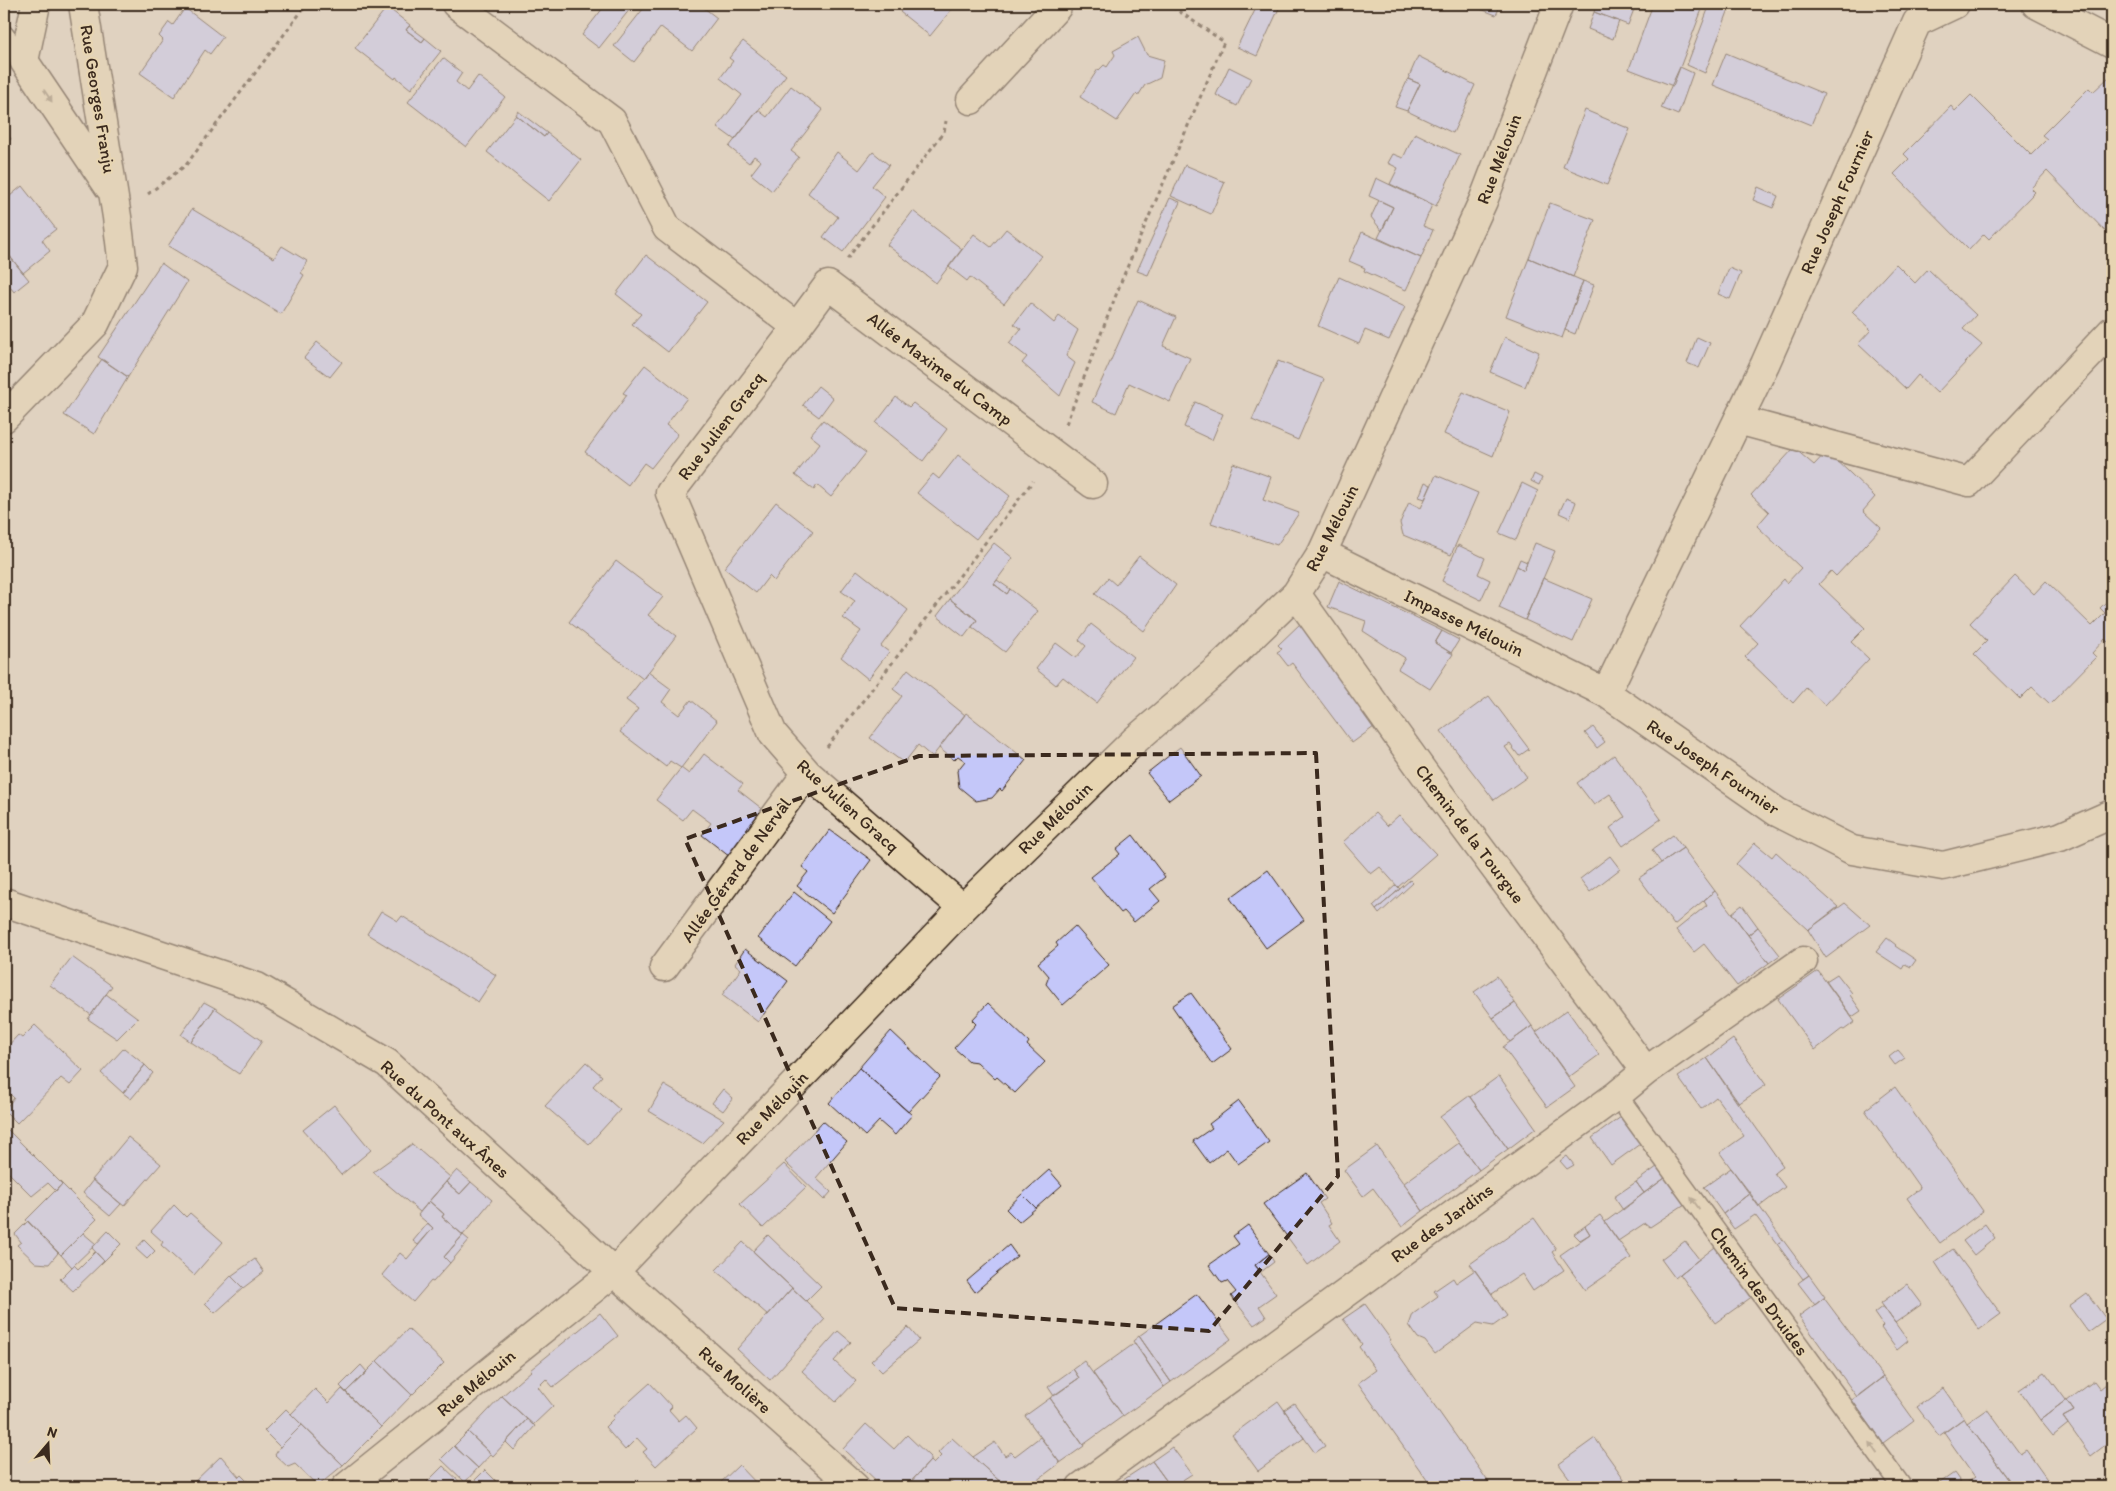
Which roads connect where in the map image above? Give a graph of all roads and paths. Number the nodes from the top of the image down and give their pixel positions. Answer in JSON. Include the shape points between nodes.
{"nodes":[{"id":1,"x":36,"y":4,"type":"edge"},
{"id":2,"x":83,"y":4,"type":"edge"},
{"id":3,"x":307,"y":4,"type":"edge"},
{"id":4,"x":456,"y":4,"type":"edge"},
{"id":5,"x":1168,"y":4,"type":"edge"},
{"id":6,"x":1559,"y":4,"type":"edge"},
{"id":7,"x":1955,"y":4,"type":"edge"},
{"id":8,"x":2036,"y":4,"type":"edge"},
{"id":9,"x":1060,"y":5,"type":"edge"},
{"id":10,"x":4,"y":35,"type":"edge"},
{"id":11,"x":2112,"y":42,"type":"edge"},
{"id":12,"x":24,"y":60,"type":"junction"},
{"id":13,"x":971,"y":100,"type":"dead end"},
{"id":14,"x":946,"y":113,"type":"dead end"},
{"id":15,"x":115,"y":206,"type":"junction"},
{"id":16,"x":828,"y":285,"type":"junction"},
{"id":17,"x":797,"y":327,"type":"junction"},
{"id":18,"x":2112,"y":331,"type":"edge"},
{"id":19,"x":4,"y":418,"type":"edge"},
{"id":20,"x":1738,"y":420,"type":"junction"},
{"id":21,"x":1054,"y":453,"type":"junction"},
{"id":22,"x":1093,"y":484,"type":"dead end"},
{"id":23,"x":1322,"y":553,"type":"junction"},
{"id":24,"x":1296,"y":594,"type":"junction"},
{"id":25,"x":1606,"y":693,"type":"junction"},
{"id":26,"x":807,"y":773,"type":"junction"},
{"id":27,"x":2112,"y":814,"type":"edge"},
{"id":28,"x":4,"y":902,"type":"edge"},
{"id":29,"x":963,"y":908,"type":"junction"},
{"id":30,"x":1803,"y":961,"type":"dead end"},
{"id":31,"x":664,"y":967,"type":"dead end"},
{"id":32,"x":1646,"y":1071,"type":"junction"},
{"id":33,"x":1617,"y":1095,"type":"junction"},
{"id":34,"x":614,"y":1272,"type":"junction"},
{"id":35,"x":346,"y":1487,"type":"edge"},
{"id":36,"x":855,"y":1487,"type":"edge"},
{"id":37,"x":1081,"y":1487,"type":"edge"},
{"id":38,"x":1902,"y":1487,"type":"edge"}],
"edges":[{"from":1,"to":12,"type":"street"},
{"from":2,"to":15,"type":"street","name":"Rue Georges Franju"},
{"from":3,"to":15,"type":"path","via":[[186,165]]},
{"from":4,"to":17,"type":"street","via":[[612,121],[667,228]]},
{"from":5,"to":21,"type":"path","via":[[1224,42],[1122,277]]},
{"from":6,"to":23,"type":"street","name":"Rue Mélouin","via":[[1483,201]]},
{"from":7,"to":20,"type":"street","name":"Rue Joseph Fournier","via":[[1917,22]]},
{"from":8,"to":11,"type":"street"},
{"from":9,"to":13,"type":"street"},
{"from":10,"to":12,"type":"lane"},
{"from":12,"to":15,"type":"street","name":"Rue Georges Franju","one_way":true},
{"from":14,"to":16,"type":"path","via":[[944,132]]},
{"from":15,"to":19,"type":"street","name":"Rue Georges Franju","via":[[123,266],[96,324]]},
{"from":16,"to":17,"type":"street"},
{"from":16,"to":21,"type":"street","name":"Allée Maxime du Camp"},
{"from":17,"to":26,"type":"street","name":"Rue Julien Gracq","via":[[670,493],[773,734]]},
{"from":18,"to":20,"type":"street","via":[[1969,482]]},
{"from":20,"to":25,"type":"street","name":"Rue Joseph Fournier"},
{"from":21,"to":22,"type":"street","name":"Allée Maxime du Camp"},
{"from":21,"to":26,"type":"path"},
{"from":23,"to":24,"type":"street","name":"Rue Mélouin"},
{"from":23,"to":25,"type":"street","name":"Impasse Mélouin"},
{"from":24,"to":29,"type":"street","name":"Rue Mélouin","via":[[1218,669],[1134,741]]},
{"from":24,"to":32,"type":"street","name":"Chemin de la Tourgue","via":[[1424,773]]},
{"from":25,"to":27,"type":"street","name":"Rue Joseph Fournier","via":[[1777,812],[1852,850],[1943,866],[2060,837]]},
{"from":26,"to":29,"type":"street","name":"Rue Julien Gracq"},
{"from":26,"to":31,"type":"street","name":"Allée Gérard de Nerval"},
{"from":28,"to":34,"type":"street","name":"Rue du Pont aux Ânes","via":[[257,987],[387,1063]]},
{"from":29,"to":34,"type":"street","name":"Rue Mélouin"},
{"from":30,"to":32,"type":"street","name":"Rue des Jardins"},
{"from":32,"to":33,"type":"street","name":"Rue des Jardins"},
{"from":33,"to":37,"type":"street","name":"Rue des Jardins"},
{"from":38,"to":33,"type":"lane","name":"Chemin des Druides","one_way":true},
{"from":34,"to":35,"type":"street","name":"Rue Mélouin"},
{"from":34,"to":36,"type":"street","name":"Rue Molière"}]}
